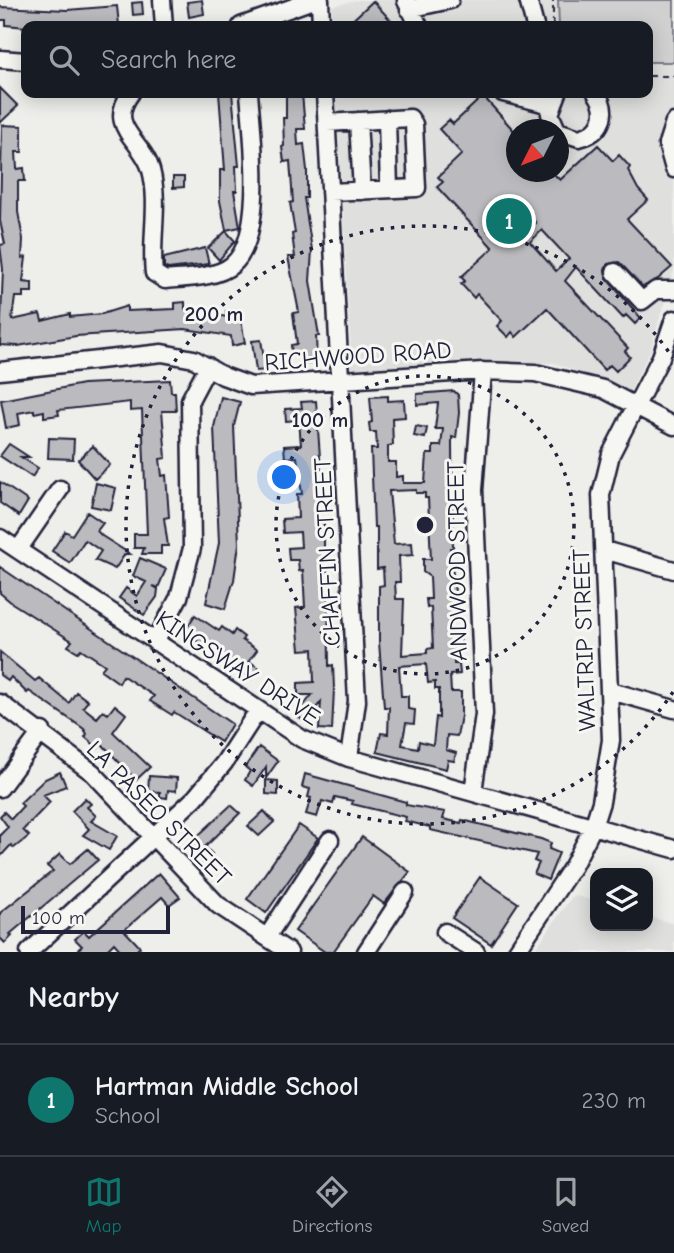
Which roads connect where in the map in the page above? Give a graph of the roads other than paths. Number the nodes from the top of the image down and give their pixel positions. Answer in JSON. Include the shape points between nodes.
{"nodes":[{"id":1,"x":162,"y":0,"type":"edge"},
{"id":2,"x":313,"y":0,"type":"edge"},
{"id":3,"x":320,"y":0,"type":"edge"},
{"id":4,"x":450,"y":0,"type":"edge"},
{"id":5,"x":528,"y":0,"type":"edge"},
{"id":6,"x":407,"y":5,"type":"edge"},
{"id":7,"x":164,"y":21,"type":"edge"},
{"id":8,"x":256,"y":21,"type":"edge"},
{"id":9,"x":321,"y":21,"type":"edge"},
{"id":10,"x":416,"y":21,"type":"edge"},
{"id":11,"x":534,"y":21,"type":"edge"},
{"id":12,"x":0,"y":59,"type":"edge"},
{"id":13,"x":21,"y":61,"type":"edge"},
{"id":14,"x":129,"y":98,"type":"edge"},
{"id":15,"x":249,"y":98,"type":"edge"},
{"id":16,"x":325,"y":98,"type":"edge"},
{"id":17,"x":553,"y":98,"type":"edge"},
{"id":18,"x":598,"y":98,"type":"edge"},
{"id":19,"x":387,"y":119,"type":"junction"},
{"id":20,"x":552,"y":119,"type":"edge"},
{"id":21,"x":358,"y":121,"type":"junction"},
{"id":22,"x":674,"y":122,"type":"edge"},
{"id":23,"x":327,"y":123,"type":"junction"},
{"id":24,"x":569,"y":134,"type":"edge"},
{"id":25,"x":674,"y":169,"type":"edge"},
{"id":26,"x":389,"y":189,"type":"junction"},
{"id":27,"x":362,"y":191,"type":"junction"},
{"id":28,"x":330,"y":192,"type":"junction"},
{"id":29,"x":615,"y":272,"type":"dead end"},
{"id":30,"x":674,"y":290,"type":"edge"},
{"id":31,"x":674,"y":319,"type":"edge"},
{"id":32,"x":208,"y":366,"type":"junction"},
{"id":33,"x":0,"y":371,"type":"edge"},
{"id":34,"x":484,"y":371,"type":"junction"},
{"id":35,"x":341,"y":381,"type":"junction"},
{"id":36,"x":636,"y":404,"type":"junction"},
{"id":37,"x":674,"y":426,"type":"edge"},
{"id":38,"x":60,"y":489,"type":"dead end"},
{"id":39,"x":0,"y":538,"type":"edge"},
{"id":40,"x":18,"y":550,"type":"junction"},
{"id":41,"x":604,"y":551,"type":"junction"},
{"id":42,"x":674,"y":570,"type":"edge"},
{"id":43,"x":155,"y":642,"type":"junction"},
{"id":44,"x":611,"y":691,"type":"junction"},
{"id":45,"x":0,"y":702,"type":"edge"},
{"id":46,"x":674,"y":709,"type":"edge"},
{"id":47,"x":257,"y":712,"type":"junction"},
{"id":48,"x":42,"y":731,"type":"junction"},
{"id":49,"x":349,"y":758,"type":"junction"},
{"id":50,"x":0,"y":788,"type":"edge"},
{"id":51,"x":473,"y":792,"type":"junction"},
{"id":52,"x":593,"y":827,"type":"junction"},
{"id":53,"x":154,"y":838,"type":"junction"},
{"id":54,"x":330,"y":840,"type":"dead end"},
{"id":55,"x":674,"y":849,"type":"edge"},
{"id":56,"x":405,"y":892,"type":"dead end"},
{"id":57,"x":445,"y":932,"type":"dead end"},
{"id":58,"x":266,"y":943,"type":"edge"},
{"id":59,"x":29,"y":952,"type":"edge"},
{"id":60,"x":289,"y":952,"type":"edge"},
{"id":61,"x":366,"y":952,"type":"edge"},
{"id":62,"x":476,"y":952,"type":"edge"},
{"id":63,"x":516,"y":952,"type":"edge"}],
"edges":[{"from":1,"to":7,"type":"street"},
{"from":2,"to":8,"type":"street"},
{"from":3,"to":9,"type":"street"},
{"from":4,"to":6,"type":"street"},
{"from":5,"to":11,"type":"street"},
{"from":6,"to":10,"type":"street"},
{"from":12,"to":13,"type":"street"},
{"from":14,"to":15,"type":"street","via":[[122,113],[124,129],[150,166],[155,190],[154,273],[165,280],[223,269],[232,265],[245,246],[256,180]]},
{"from":16,"to":23,"type":"street","name":"CHAFFIN STREET"},
{"from":17,"to":20,"type":"street"},
{"from":18,"to":24,"type":"street","via":[[604,109],[595,132],[579,138]]},
{"from":19,"to":21,"type":"street"},
{"from":19,"to":26,"type":"street"},
{"from":19,"to":26,"type":"street","via":[[410,118],[414,124],[417,188]]},
{"from":21,"to":23,"type":"street"},
{"from":21,"to":27,"type":"street"},
{"from":22,"to":25,"type":"street","via":[[667,144]]},
{"from":23,"to":28,"type":"street","name":"CHAFFIN STREET"},
{"from":26,"to":27,"type":"street"},
{"from":27,"to":28,"type":"street"},
{"from":28,"to":35,"type":"street","name":"CHAFFIN STREET"},
{"from":29,"to":30,"type":"street","via":[[642,301],[656,290]]},
{"from":31,"to":36,"type":"street","name":"WALTRIP STREET","via":[[661,357]]},
{"from":32,"to":33,"type":"street","name":"RICHWOOD ROAD","via":[[181,356],[144,354]]},
{"from":32,"to":35,"type":"street","name":"RICHWOOD ROAD","via":[[251,386]]},
{"from":32,"to":43,"type":"street","via":[[190,400],[192,548],[179,597]]},
{"from":34,"to":35,"type":"street","name":"RICHWOOD ROAD"},
{"from":34,"to":36,"type":"street","name":"RICHWOOD ROAD","via":[[580,381]]},
{"from":34,"to":51,"type":"street","name":"ANDWOOD STREET","via":[[474,490],[484,715]]},
{"from":35,"to":49,"type":"street","name":"CHAFFIN STREET","via":[[357,701]]},
{"from":36,"to":37,"type":"street","name":"RICHWOOD ROAD"},
{"from":36,"to":41,"type":"street","name":"WALTRIP STREET","via":[[611,454],[601,495]]},
{"from":38,"to":40,"type":"street"},
{"from":39,"to":40,"type":"street","name":"KINGSWAY DRIVE"},
{"from":40,"to":43,"type":"street","name":"KINGSWAY DRIVE"},
{"from":41,"to":42,"type":"street"},
{"from":41,"to":44,"type":"street","name":"WALTRIP STREET"},
{"from":43,"to":47,"type":"street","name":"KINGSWAY DRIVE"},
{"from":44,"to":46,"type":"street"},
{"from":44,"to":52,"type":"street","name":"WALTRIP STREET","via":[[607,774]]},
{"from":45,"to":48,"type":"street","name":"LA PASEO STREET"},
{"from":47,"to":49,"type":"street","name":"KINGSWAY DRIVE","via":[[302,739]]},
{"from":47,"to":53,"type":"street","via":[[224,763]]},
{"from":48,"to":50,"type":"street"},
{"from":48,"to":53,"type":"street","name":"LA PASEO STREET","via":[[93,773]]},
{"from":49,"to":51,"type":"street","name":"KINGSWAY DRIVE"},
{"from":51,"to":52,"type":"street","name":"KINGSWAY DRIVE"},
{"from":52,"to":55,"type":"street","name":"KINGSWAY DRIVE"},
{"from":52,"to":63,"type":"street","name":"WALTRIP STREET"},
{"from":53,"to":58,"type":"street","name":"LA PASEO STREET","via":[[218,905]]},
{"from":53,"to":59,"type":"street"},
{"from":54,"to":58,"type":"street"},
{"from":56,"to":61,"type":"street"},
{"from":57,"to":62,"type":"street"},
{"from":58,"to":60,"type":"street","name":"LA PASEO STREET"}]}
